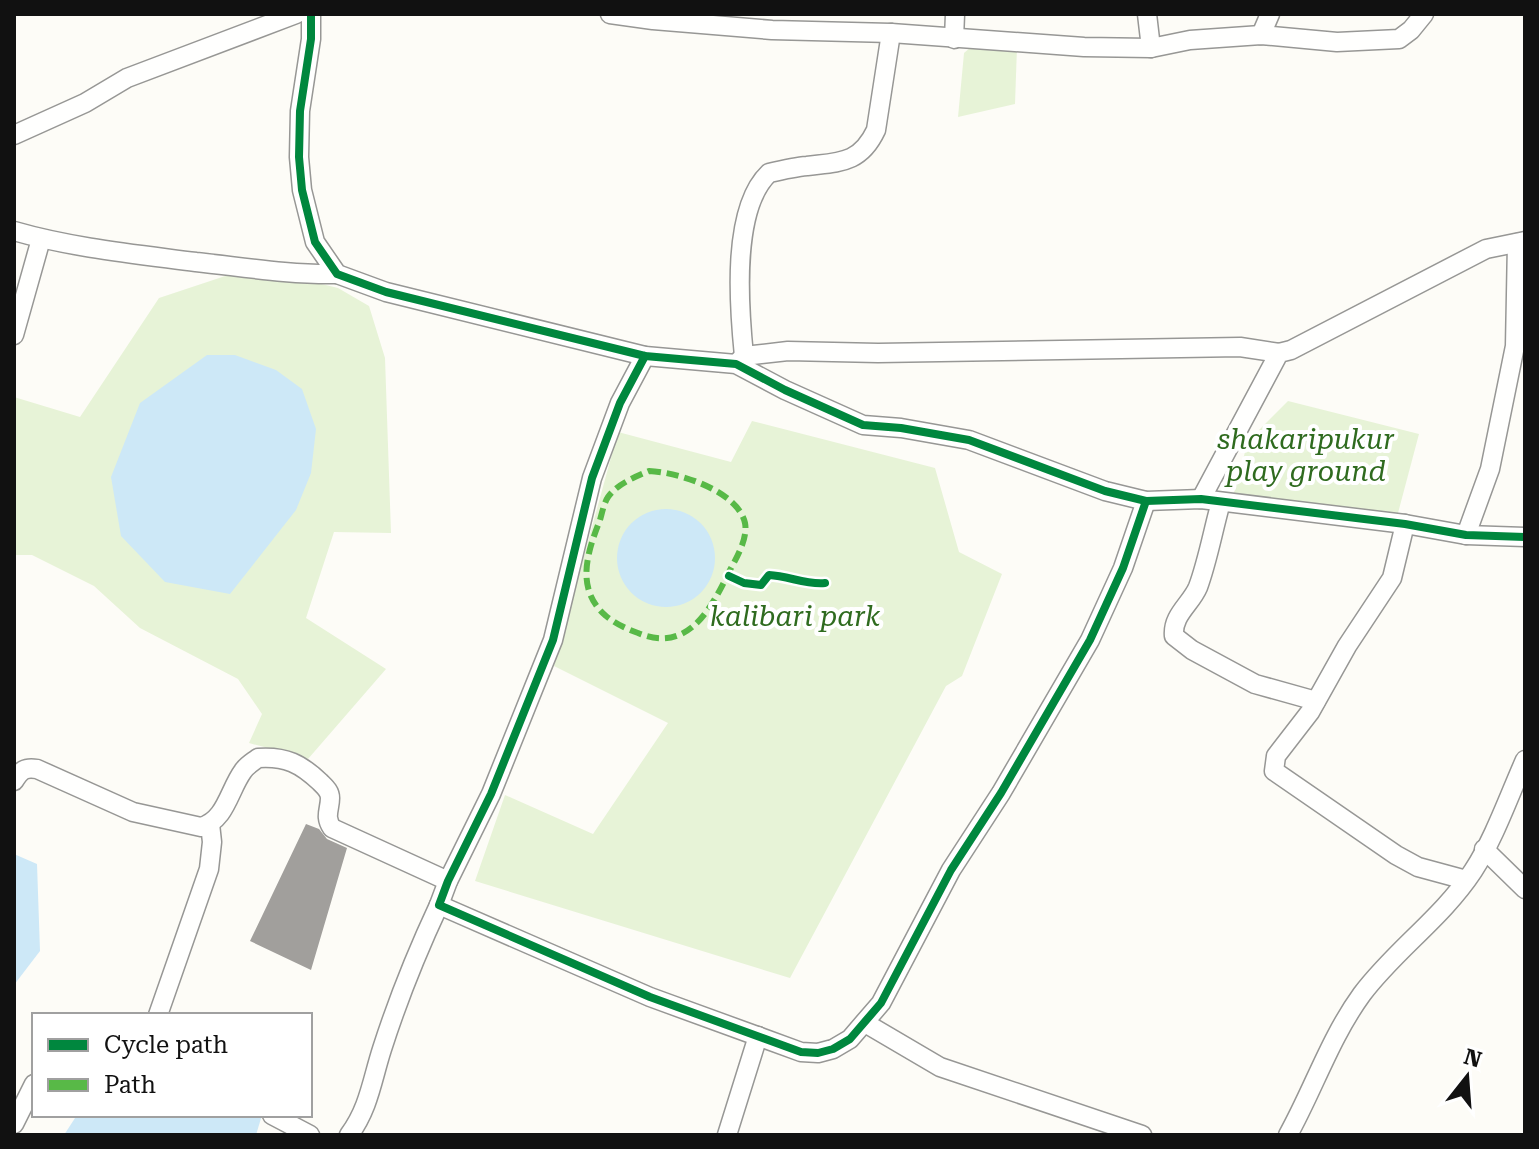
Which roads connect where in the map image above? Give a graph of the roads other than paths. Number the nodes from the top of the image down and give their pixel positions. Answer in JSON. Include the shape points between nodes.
{"nodes":[{"id":1,"x":296,"y":14,"type":"edge"},
{"id":2,"x":311,"y":14,"type":"edge"},
{"id":3,"x":610,"y":14,"type":"edge"},
{"id":4,"x":955,"y":14,"type":"edge"},
{"id":5,"x":1147,"y":14,"type":"edge"},
{"id":6,"x":1270,"y":14,"type":"edge"},
{"id":7,"x":1424,"y":14,"type":"edge"},
{"id":8,"x":654,"y":17,"type":"edge"},
{"id":9,"x":891,"y":33,"type":"junction"},
{"id":10,"x":1261,"y":35,"type":"junction"},
{"id":11,"x":954,"y":39,"type":"junction"},
{"id":12,"x":1151,"y":48,"type":"junction"},
{"id":13,"x":14,"y":135,"type":"edge"},
{"id":14,"x":14,"y":231,"type":"edge"},
{"id":15,"x":41,"y":239,"type":"junction"},
{"id":16,"x":1521,"y":242,"type":"edge"},
{"id":17,"x":337,"y":274,"type":"junction"},
{"id":18,"x":14,"y":335,"type":"edge"},
{"id":19,"x":1279,"y":353,"type":"junction"},
{"id":20,"x":645,"y":356,"type":"junction"},
{"id":21,"x":740,"y":360,"type":"junction"},
{"id":22,"x":1201,"y":499,"type":"junction"},
{"id":23,"x":1146,"y":501,"type":"junction"},
{"id":24,"x":1221,"y":502,"type":"junction"},
{"id":25,"x":1405,"y":524,"type":"junction"},
{"id":26,"x":1466,"y":535,"type":"junction"},
{"id":27,"x":1525,"y":537,"type":"edge"},
{"id":28,"x":1316,"y":701,"type":"junction"},
{"id":29,"x":1525,"y":760,"type":"edge"},
{"id":30,"x":14,"y":781,"type":"edge"},
{"id":31,"x":210,"y":824,"type":"junction"},
{"id":32,"x":1484,"y":849,"type":"junction"},
{"id":33,"x":1466,"y":880,"type":"junction"},
{"id":34,"x":448,"y":881,"type":"junction"},
{"id":35,"x":1525,"y":889,"type":"edge"},
{"id":36,"x":439,"y":905,"type":"junction"},
{"id":37,"x":159,"y":1013,"type":"edge"},
{"id":38,"x":865,"y":1023,"type":"junction"},
{"id":39,"x":758,"y":1036,"type":"junction"},
{"id":40,"x":32,"y":1088,"type":"edge"},
{"id":41,"x":276,"y":1117,"type":"edge"},
{"id":42,"x":14,"y":1124,"type":"edge"},
{"id":43,"x":310,"y":1135,"type":"edge"},
{"id":44,"x":349,"y":1135,"type":"edge"},
{"id":45,"x":727,"y":1135,"type":"edge"},
{"id":46,"x":1142,"y":1135,"type":"edge"},
{"id":47,"x":1288,"y":1135,"type":"edge"}],
"edges":[{"from":1,"to":13,"type":"street","via":[[151,67]]},
{"from":2,"to":17,"type":"street","via":[[300,111],[302,190],[315,242]]},
{"from":3,"to":8,"type":"street"},
{"from":4,"to":11,"type":"street"},
{"from":5,"to":12,"type":"street"},
{"from":6,"to":10,"type":"street"},
{"from":7,"to":10,"type":"street","via":[[1399,39],[1337,42]]},
{"from":8,"to":9,"type":"street","via":[[772,30]]},
{"from":9,"to":11,"type":"street"},
{"from":9,"to":21,"type":"street","via":[[872,139],[848,160],[833,165],[769,173],[754,192],[738,292]]},
{"from":10,"to":12,"type":"street"},
{"from":11,"to":12,"type":"street"},
{"from":14,"to":15,"type":"street"},
{"from":15,"to":17,"type":"street","via":[[304,275]]},
{"from":15,"to":18,"type":"street"},
{"from":16,"to":19,"type":"street","via":[[1486,249]]},
{"from":16,"to":26,"type":"street","via":[[1515,346],[1490,469]]},
{"from":17,"to":20,"type":"street","via":[[386,292]]},
{"from":19,"to":21,"type":"street","via":[[1232,347],[788,351]]},
{"from":19,"to":22,"type":"street"},
{"from":20,"to":21,"type":"street"},
{"from":20,"to":34,"type":"street","via":[[620,403],[592,478],[553,640],[491,794]]},
{"from":21,"to":23,"type":"street","via":[[785,390],[863,425],[969,440]]},
{"from":22,"to":23,"type":"street"},
{"from":22,"to":24,"type":"street"},
{"from":23,"to":38,"type":"street","via":[[1090,640]]},
{"from":24,"to":25,"type":"street"},
{"from":24,"to":28,"type":"street","via":[[1197,589],[1177,619],[1174,636],[1255,684]]},
{"from":25,"to":26,"type":"street"},
{"from":25,"to":28,"type":"street","via":[[1392,578]]},
{"from":26,"to":27,"type":"street"},
{"from":28,"to":33,"type":"street","via":[[1276,756],[1274,771],[1396,855]]},
{"from":29,"to":32,"type":"street"},
{"from":30,"to":31,"type":"street","via":[[20,771],[37,769],[133,812],[201,827]]},
{"from":31,"to":34,"type":"street","via":[[244,768],[258,758],[284,760],[300,764],[328,790],[326,815],[332,828]]},
{"from":31,"to":37,"type":"street","via":[[209,869]]},
{"from":32,"to":33,"type":"street"},
{"from":32,"to":35,"type":"street"},
{"from":33,"to":47,"type":"street","via":[[1362,994],[1320,1065]]},
{"from":34,"to":36,"type":"street"},
{"from":36,"to":39,"type":"street","via":[[650,997]]},
{"from":36,"to":44,"type":"street","via":[[404,984],[367,1106]]},
{"from":38,"to":39,"type":"street","via":[[850,1039],[818,1053]]},
{"from":38,"to":46,"type":"street","via":[[940,1067]]},
{"from":39,"to":45,"type":"street"},
{"from":40,"to":42,"type":"street"},
{"from":41,"to":43,"type":"street"}]}
